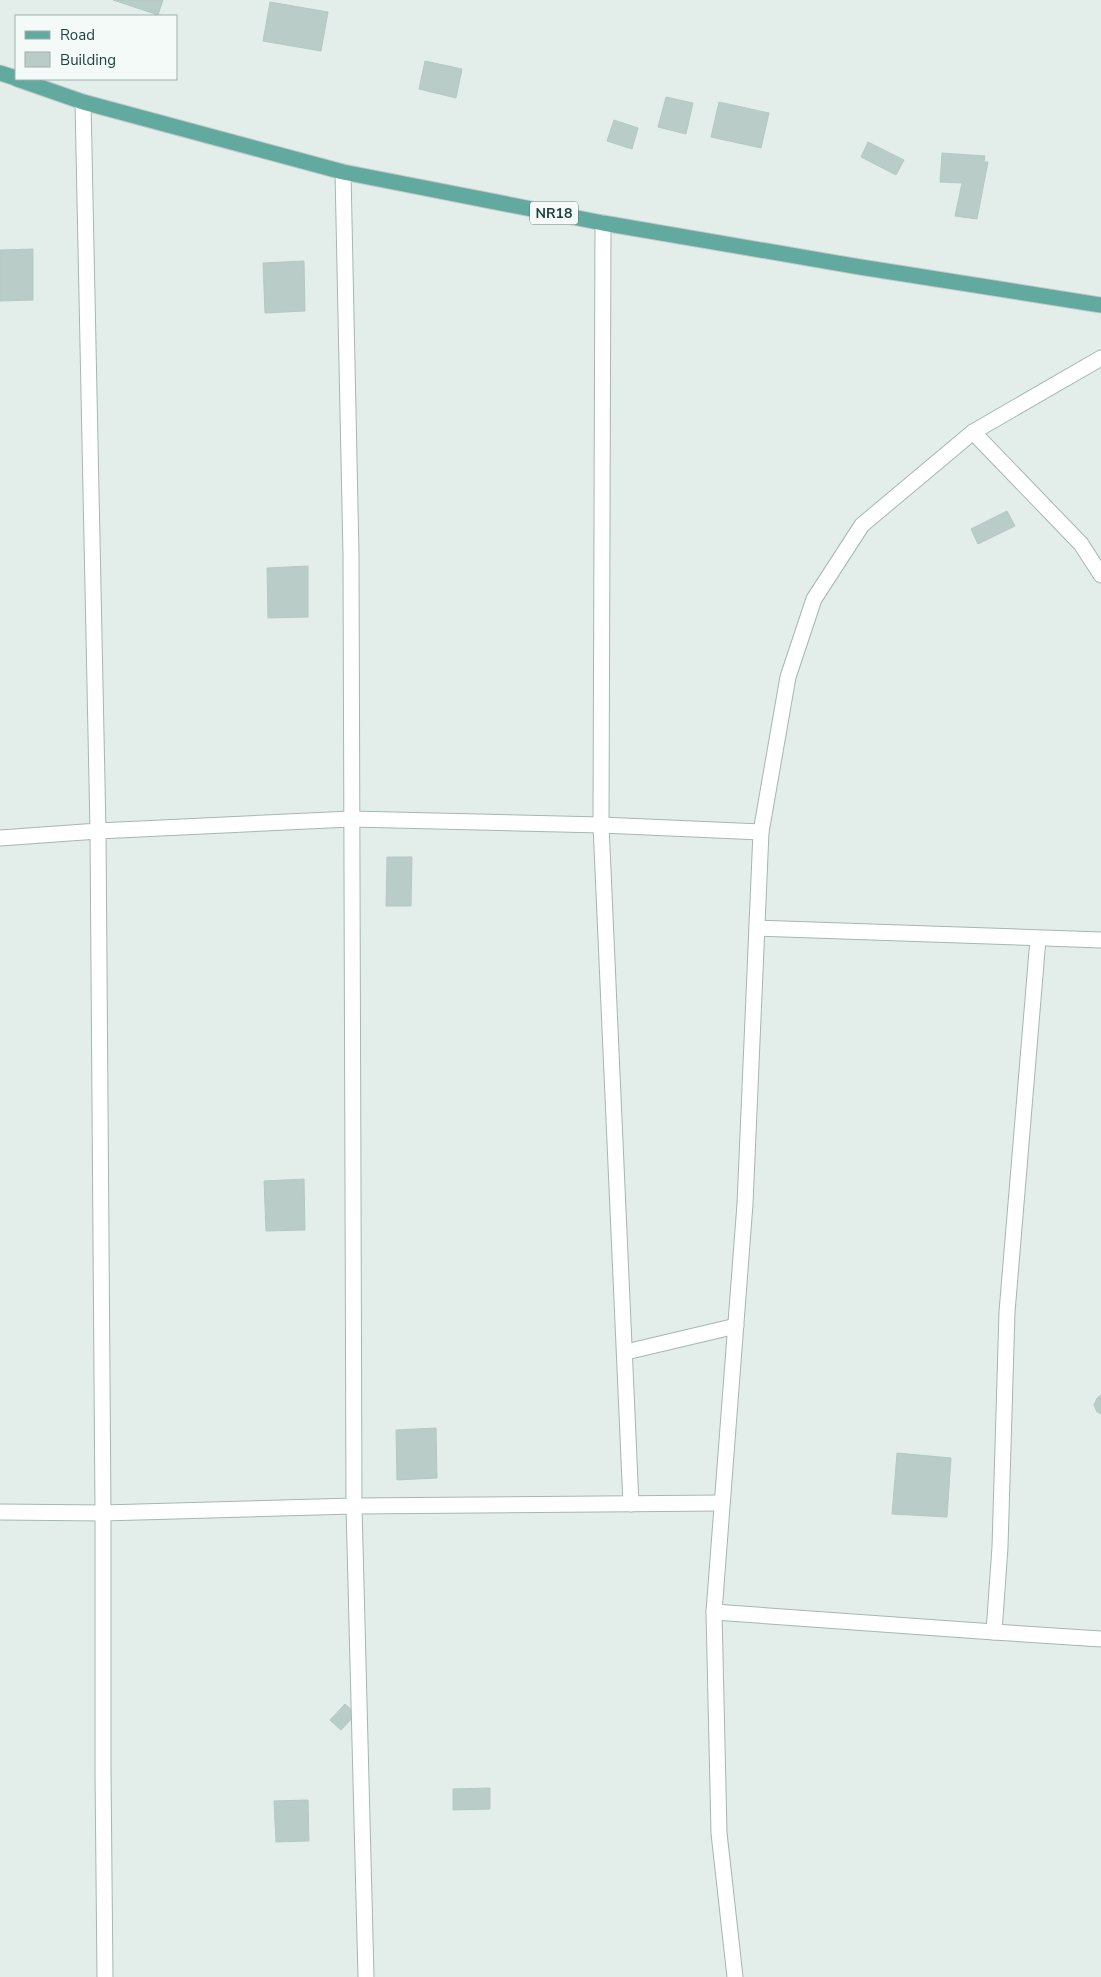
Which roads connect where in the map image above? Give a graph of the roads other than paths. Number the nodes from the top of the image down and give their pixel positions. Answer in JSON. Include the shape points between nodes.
{"nodes":[{"id":1,"x":0,"y":72,"type":"edge"},
{"id":2,"x":15,"y":78,"type":"edge"},
{"id":3,"x":20,"y":80,"type":"edge"},
{"id":4,"x":83,"y":102,"type":"junction"},
{"id":5,"x":343,"y":172,"type":"junction"},
{"id":6,"x":603,"y":223,"type":"junction"},
{"id":7,"x":1101,"y":305,"type":"edge"},
{"id":8,"x":1101,"y":358,"type":"edge"},
{"id":9,"x":973,"y":432,"type":"junction"},
{"id":10,"x":1101,"y":575,"type":"edge"},
{"id":11,"x":351,"y":819,"type":"junction"},
{"id":12,"x":601,"y":825,"type":"junction"},
{"id":13,"x":98,"y":831,"type":"junction"},
{"id":14,"x":761,"y":832,"type":"junction"},
{"id":15,"x":0,"y":838,"type":"edge"},
{"id":16,"x":757,"y":928,"type":"junction"},
{"id":17,"x":1038,"y":938,"type":"junction"},
{"id":18,"x":1101,"y":940,"type":"edge"},
{"id":19,"x":736,"y":1326,"type":"junction"},
{"id":20,"x":626,"y":1352,"type":"junction"},
{"id":21,"x":722,"y":1503,"type":"junction"},
{"id":22,"x":631,"y":1504,"type":"junction"},
{"id":23,"x":354,"y":1506,"type":"junction"},
{"id":24,"x":0,"y":1512,"type":"edge"},
{"id":25,"x":103,"y":1513,"type":"junction"},
{"id":26,"x":714,"y":1612,"type":"junction"},
{"id":27,"x":994,"y":1632,"type":"junction"},
{"id":28,"x":1101,"y":1639,"type":"edge"},
{"id":29,"x":105,"y":1977,"type":"edge"},
{"id":30,"x":366,"y":1977,"type":"edge"},
{"id":31,"x":735,"y":1977,"type":"edge"}],
"edges":[{"from":1,"to":2,"type":"main road","number":"NR18"},
{"from":3,"to":4,"type":"main road","number":"NR18"},
{"from":4,"to":5,"type":"main road","number":"NR18"},
{"from":4,"to":13,"type":"street"},
{"from":5,"to":6,"type":"main road","number":"NR18"},
{"from":5,"to":11,"type":"street","via":[[351,555]]},
{"from":6,"to":7,"type":"main road","number":"NR18"},
{"from":6,"to":12,"type":"street"},
{"from":8,"to":9,"type":"street"},
{"from":9,"to":10,"type":"street","via":[[1081,544]]},
{"from":9,"to":14,"type":"street","via":[[862,525],[814,599],[788,677]]},
{"from":11,"to":12,"type":"street"},
{"from":11,"to":13,"type":"street"},
{"from":11,"to":23,"type":"street"},
{"from":12,"to":14,"type":"street"},
{"from":12,"to":20,"type":"street"},
{"from":13,"to":15,"type":"street"},
{"from":13,"to":25,"type":"street"},
{"from":14,"to":16,"type":"street"},
{"from":16,"to":17,"type":"street"},
{"from":16,"to":19,"type":"street"},
{"from":17,"to":18,"type":"street"},
{"from":17,"to":27,"type":"street","via":[[1007,1312],[1000,1547]]},
{"from":19,"to":20,"type":"street"},
{"from":19,"to":21,"type":"street"},
{"from":20,"to":22,"type":"street"},
{"from":21,"to":22,"type":"street"},
{"from":21,"to":26,"type":"street"},
{"from":22,"to":23,"type":"street"},
{"from":23,"to":25,"type":"street"},
{"from":23,"to":30,"type":"street"},
{"from":24,"to":25,"type":"street"},
{"from":25,"to":29,"type":"street"},
{"from":26,"to":27,"type":"street"},
{"from":26,"to":31,"type":"street","via":[[719,1833]]},
{"from":27,"to":28,"type":"street"}]}
